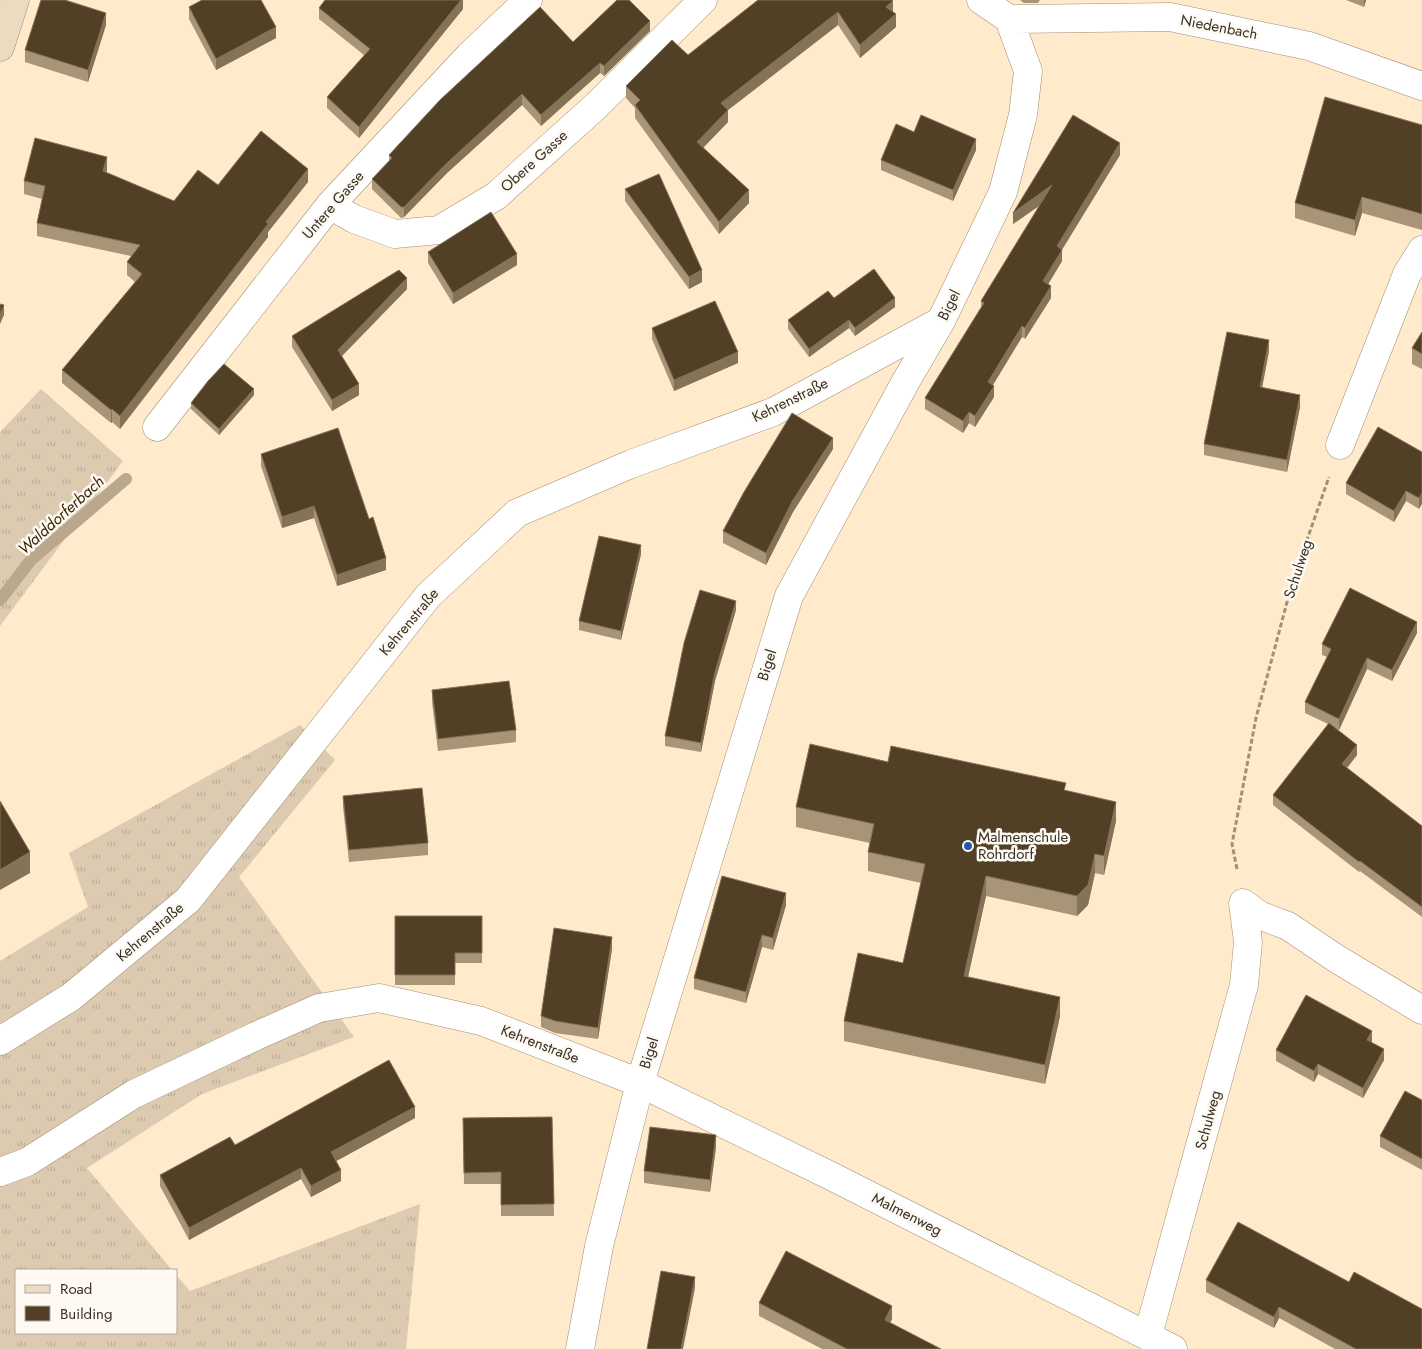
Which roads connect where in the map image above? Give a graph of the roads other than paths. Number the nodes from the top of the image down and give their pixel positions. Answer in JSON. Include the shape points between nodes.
{"nodes":[{"id":1,"x":15,"y":0,"type":"edge"},
{"id":2,"x":528,"y":0,"type":"edge"},
{"id":3,"x":703,"y":0,"type":"edge"},
{"id":4,"x":981,"y":0,"type":"edge"},
{"id":5,"x":1009,"y":19,"type":"junction"},
{"id":6,"x":0,"y":47,"type":"edge"},
{"id":7,"x":1422,"y":86,"type":"edge"},
{"id":8,"x":330,"y":205,"type":"junction"},
{"id":9,"x":1422,"y":250,"type":"edge"},
{"id":10,"x":942,"y":321,"type":"junction"},
{"id":11,"x":157,"y":427,"type":"dead end"},
{"id":12,"x":1340,"y":445,"type":"road end"},
{"id":13,"x":1422,"y":1010,"type":"edge"},
{"id":14,"x":0,"y":1041,"type":"edge"},
{"id":15,"x":640,"y":1083,"type":"junction"},
{"id":16,"x":0,"y":1172,"type":"edge"},
{"id":17,"x":1148,"y":1335,"type":"junction"},
{"id":18,"x":580,"y":1349,"type":"edge"},
{"id":19,"x":1173,"y":1349,"type":"edge"}],
"edges":[{"from":1,"to":6,"type":"street"},
{"from":2,"to":8,"type":"street","name":"Untere Gasse","via":[[469,56]]},
{"from":3,"to":8,"type":"street","name":"Obere Gasse","via":[[596,106],[496,196],[440,230],[395,234],[354,219]]},
{"from":4,"to":5,"type":"street"},
{"from":5,"to":7,"type":"street","name":"Niedenbach","via":[[1170,18],[1309,46]]},
{"from":5,"to":10,"type":"street","name":"Bigel","via":[[1028,71],[1022,115],[1003,192]]},
{"from":8,"to":11,"type":"street","name":"Untere Gasse"},
{"from":9,"to":12,"type":"street","via":[[1407,274]]},
{"from":10,"to":14,"type":"street","name":"Kehrenstraße","via":[[773,412],[631,464],[517,513],[428,596],[188,900],[71,997]]},
{"from":10,"to":15,"type":"street","name":"Bigel","via":[[789,596]]},
{"from":13,"to":17,"type":"street","name":"Schulweg","via":[[1288,926],[1259,915],[1243,903],[1248,942],[1244,985]]},
{"from":15,"to":16,"type":"street","name":"Kehrenstraße","via":[[481,1021],[379,998],[319,1008],[256,1036],[134,1094],[28,1162]]},
{"from":15,"to":17,"type":"street","name":"Malmenweg"},
{"from":15,"to":18,"type":"street","name":"Bigel","via":[[598,1246]]},
{"from":17,"to":19,"type":"street","name":"Malmenweg"}]}
